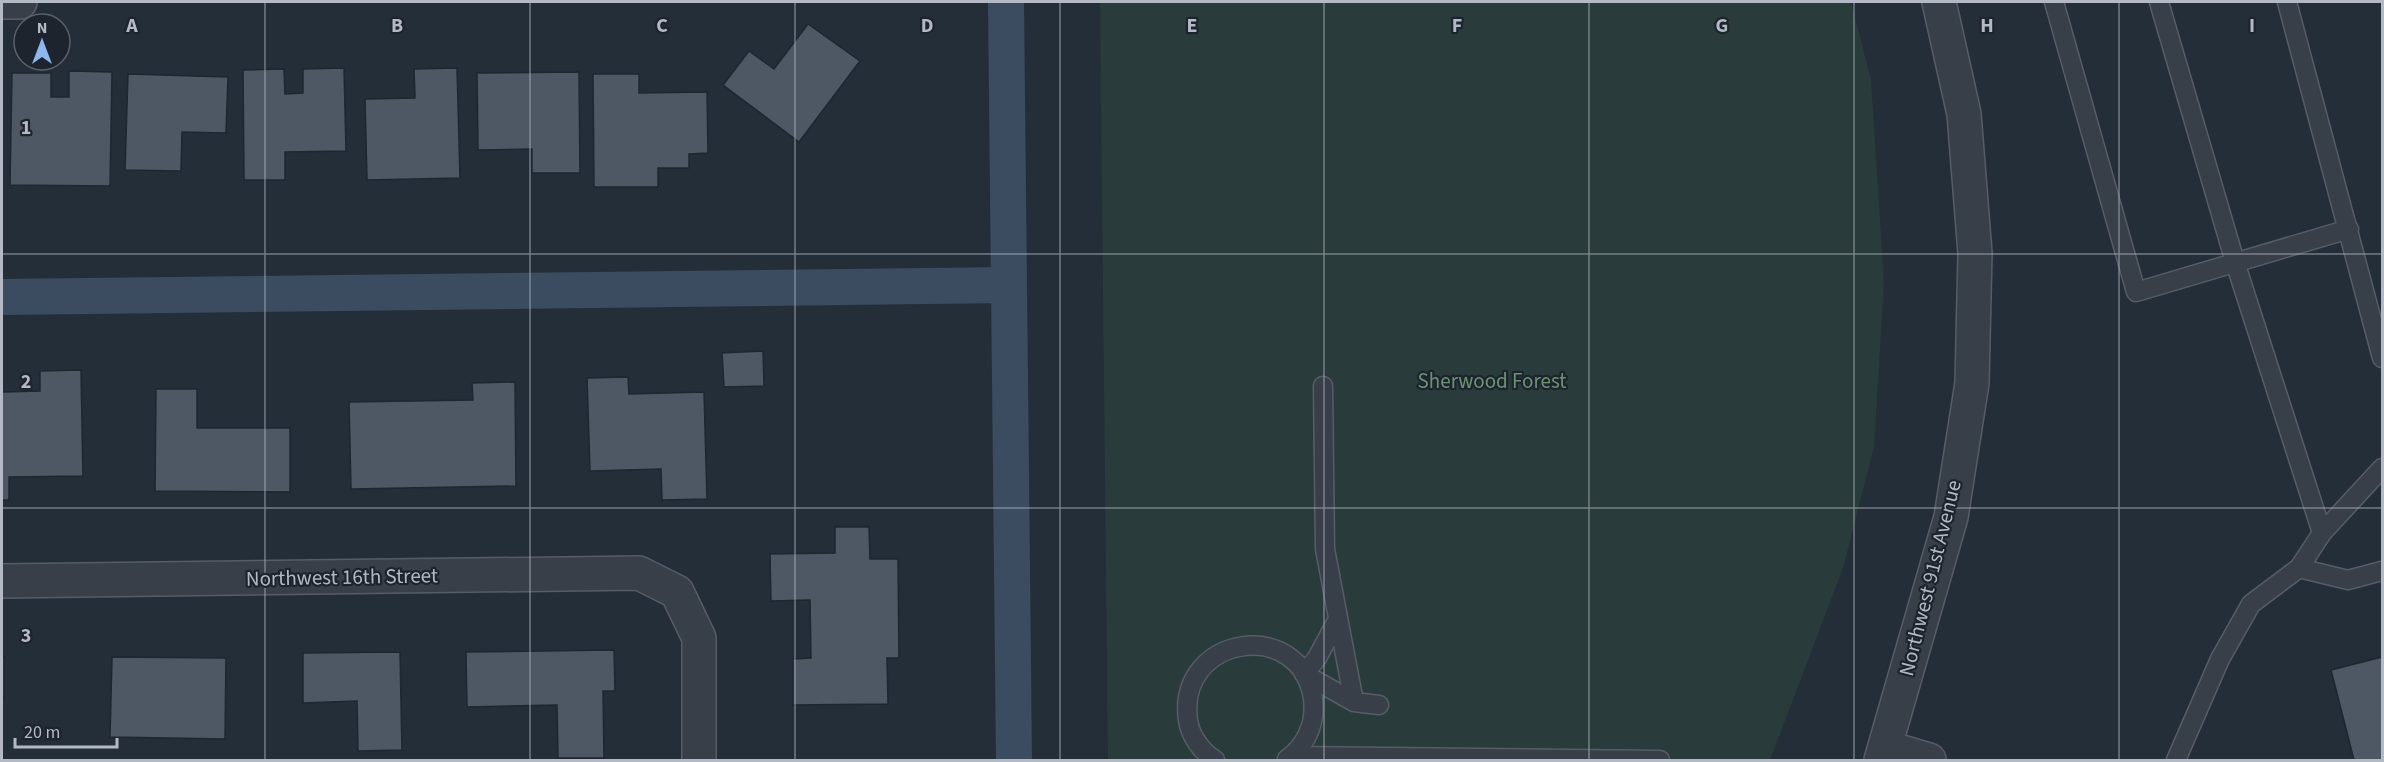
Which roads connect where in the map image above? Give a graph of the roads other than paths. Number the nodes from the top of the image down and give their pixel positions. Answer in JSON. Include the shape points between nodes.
{"nodes":[{"id":1,"x":2,"y":2,"type":"edge"},
{"id":2,"x":20,"y":2,"type":"edge"},
{"id":3,"x":1940,"y":2,"type":"edge"},
{"id":4,"x":2054,"y":2,"type":"edge"},
{"id":5,"x":2159,"y":2,"type":"edge"},
{"id":6,"x":2287,"y":2,"type":"edge"},
{"id":7,"x":2349,"y":229,"type":"junction"},
{"id":8,"x":2235,"y":262,"type":"junction"},
{"id":9,"x":2382,"y":358,"type":"edge"},
{"id":10,"x":1323,"y":386,"type":"dead end"},
{"id":11,"x":2382,"y":468,"type":"edge"},
{"id":12,"x":2322,"y":533,"type":"junction"},
{"id":13,"x":2299,"y":568,"type":"junction"},
{"id":14,"x":2382,"y":571,"type":"edge"},
{"id":15,"x":2,"y":581,"type":"edge"},
{"id":16,"x":1338,"y":619,"type":"junction"},
{"id":17,"x":1304,"y":674,"type":"junction"},
{"id":18,"x":1354,"y":702,"type":"junction"},
{"id":19,"x":1379,"y":705,"type":"dead end"},
{"id":20,"x":1883,"y":754,"type":"edge"},
{"id":21,"x":1288,"y":758,"type":"edge"},
{"id":22,"x":699,"y":760,"type":"edge"},
{"id":23,"x":1215,"y":760,"type":"edge"},
{"id":24,"x":1660,"y":760,"type":"edge"},
{"id":25,"x":1929,"y":760,"type":"edge"},
{"id":26,"x":2176,"y":760,"type":"edge"}],
"edges":[{"from":1,"to":2,"type":"street"},
{"from":3,"to":20,"type":"street","name":"Northwest 91st Avenue","via":[[1964,114],[1975,253],[1972,383],[1951,517]]},
{"from":4,"to":8,"type":"lane","via":[[2136,292]]},
{"from":5,"to":8,"type":"lane"},
{"from":6,"to":7,"type":"lane"},
{"from":7,"to":8,"type":"lane"},
{"from":7,"to":9,"type":"lane"},
{"from":8,"to":12,"type":"lane"},
{"from":10,"to":16,"type":"lane","via":[[1325,549]]},
{"from":11,"to":12,"type":"lane"},
{"from":12,"to":13,"type":"lane"},
{"from":13,"to":14,"type":"lane","via":[[2348,580]]},
{"from":13,"to":26,"type":"lane","via":[[2251,604],[2220,659]]},
{"from":15,"to":22,"type":"street","name":"Northwest 16th Street","via":[[639,573],[677,592],[699,638]]},
{"from":16,"to":17,"type":"lane"},
{"from":16,"to":18,"type":"lane"},
{"from":17,"to":18,"type":"lane"},
{"from":17,"to":21,"type":"lane","via":[[1311,690],[1313,717],[1304,742]]},
{"from":17,"to":23,"type":"lane","via":[[1277,650],[1259,645],[1241,645],[1208,660],[1193,682],[1186,708],[1197,742]]},
{"from":18,"to":19,"type":"lane"},
{"from":20,"to":25,"type":"street"},
{"from":21,"to":24,"type":"lane"}]}
